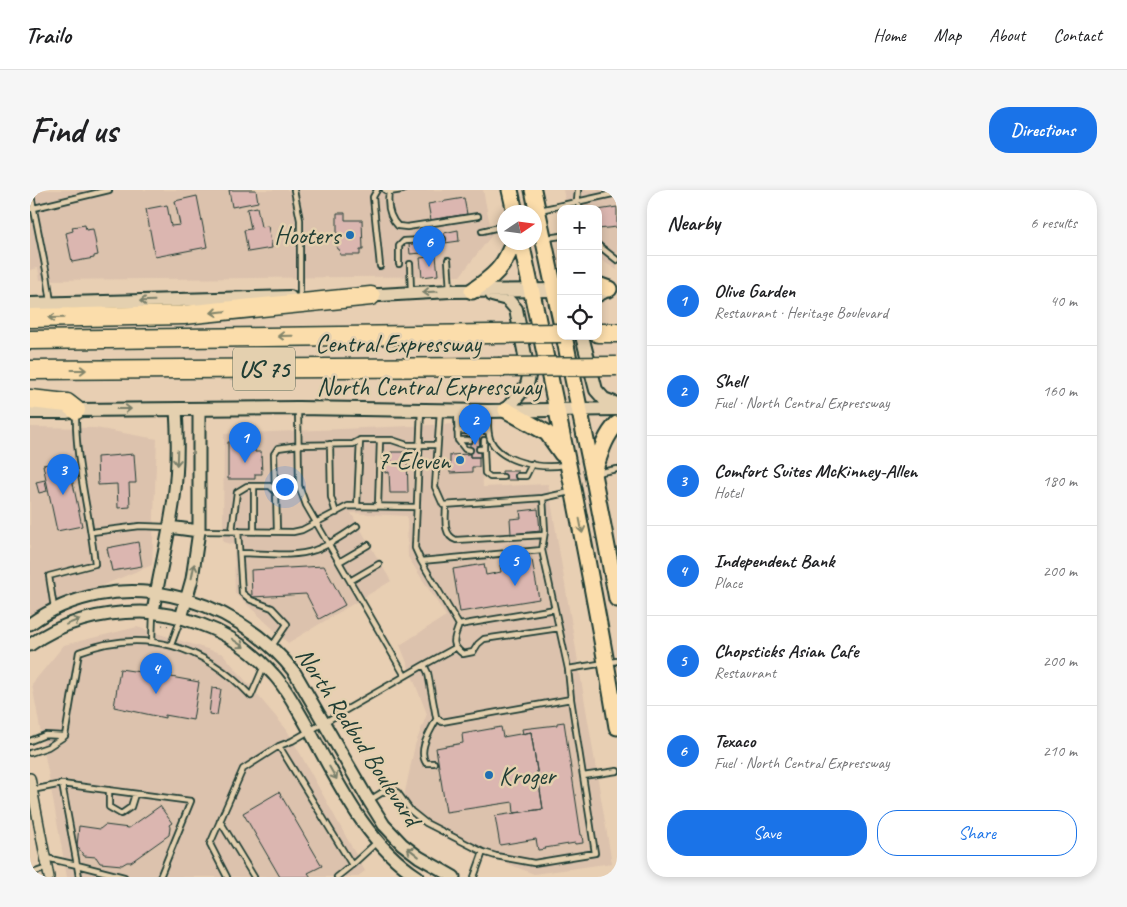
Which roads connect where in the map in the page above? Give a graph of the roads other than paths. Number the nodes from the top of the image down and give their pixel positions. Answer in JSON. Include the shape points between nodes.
{"nodes":[{"id":1,"x":30,"y":190,"type":"edge"},
{"id":2,"x":109,"y":190,"type":"edge"},
{"id":3,"x":294,"y":190,"type":"edge"},
{"id":4,"x":377,"y":190,"type":"edge"},
{"id":5,"x":402,"y":190,"type":"edge"},
{"id":6,"x":510,"y":190,"type":"edge"},
{"id":7,"x":534,"y":190,"type":"edge"},
{"id":8,"x":578,"y":190,"type":"edge"},
{"id":9,"x":387,"y":191,"type":"edge"},
{"id":10,"x":617,"y":193,"type":"edge"},
{"id":11,"x":577,"y":201,"type":"junction"},
{"id":12,"x":513,"y":205,"type":"edge"},
{"id":13,"x":537,"y":205,"type":"edge"},
{"id":14,"x":578,"y":205,"type":"edge"},
{"id":15,"x":32,"y":208,"type":"edge"},
{"id":16,"x":542,"y":209,"type":"edge"},
{"id":17,"x":478,"y":216,"type":"dead end"},
{"id":18,"x":497,"y":228,"type":"edge"},
{"id":19,"x":482,"y":231,"type":"dead end"},
{"id":20,"x":542,"y":233,"type":"edge"},
{"id":21,"x":557,"y":237,"type":"edge"},
{"id":22,"x":443,"y":238,"type":"dead end"},
{"id":23,"x":543,"y":239,"type":"junction"},
{"id":24,"x":602,"y":248,"type":"edge"},
{"id":25,"x":510,"y":250,"type":"edge"},
{"id":26,"x":523,"y":250,"type":"edge"},
{"id":27,"x":557,"y":258,"type":"edge"},
{"id":28,"x":448,"y":260,"type":"dead end"},
{"id":29,"x":617,"y":260,"type":"edge"},
{"id":30,"x":399,"y":264,"type":"dead end"},
{"id":31,"x":410,"y":264,"type":"dead end"},
{"id":32,"x":380,"y":266,"type":"dead end"},
{"id":33,"x":531,"y":290,"type":"junction"},
{"id":34,"x":557,"y":290,"type":"edge"},
{"id":35,"x":450,"y":291,"type":"junction"},
{"id":36,"x":472,"y":291,"type":"junction"},
{"id":37,"x":411,"y":293,"type":"junction"},
{"id":38,"x":300,"y":296,"type":"junction"},
{"id":39,"x":371,"y":296,"type":"junction"},
{"id":40,"x":30,"y":304,"type":"edge"},
{"id":41,"x":51,"y":304,"type":"junction"},
{"id":42,"x":30,"y":318,"type":"edge"},
{"id":43,"x":557,"y":333,"type":"edge"},
{"id":44,"x":30,"y":340,"type":"edge"},
{"id":45,"x":565,"y":340,"type":"edge"},
{"id":46,"x":583,"y":340,"type":"edge"},
{"id":47,"x":617,"y":366,"type":"edge"},
{"id":48,"x":30,"y":370,"type":"edge"},
{"id":49,"x":30,"y":399,"type":"edge"},
{"id":50,"x":617,"y":404,"type":"edge"},
{"id":51,"x":298,"y":408,"type":"junction"},
{"id":52,"x":176,"y":409,"type":"junction"},
{"id":53,"x":199,"y":409,"type":"junction"},
{"id":54,"x":617,"y":409,"type":"edge"},
{"id":55,"x":76,"y":410,"type":"junction"},
{"id":56,"x":421,"y":410,"type":"junction"},
{"id":57,"x":440,"y":410,"type":"junction"},
{"id":58,"x":457,"y":410,"type":"junction"},
{"id":59,"x":488,"y":410,"type":"junction"},
{"id":60,"x":506,"y":410,"type":"junction"},
{"id":61,"x":556,"y":410,"type":"junction"},
{"id":62,"x":579,"y":410,"type":"junction"},
{"id":63,"x":30,"y":412,"type":"edge"},
{"id":64,"x":617,"y":424,"type":"edge"},
{"id":65,"x":488,"y":431,"type":"junction"},
{"id":66,"x":457,"y":432,"type":"junction"},
{"id":67,"x":360,"y":440,"type":"junction"},
{"id":68,"x":380,"y":440,"type":"junction"},
{"id":69,"x":458,"y":440,"type":"junction"},
{"id":70,"x":470,"y":440,"type":"dead end"},
{"id":71,"x":491,"y":440,"type":"junction"},
{"id":72,"x":330,"y":444,"type":"junction"},
{"id":73,"x":298,"y":445,"type":"junction"},
{"id":74,"x":420,"y":445,"type":"junction"},
{"id":75,"x":437,"y":446,"type":"junction"},
{"id":76,"x":470,"y":450,"type":"dead end"},
{"id":77,"x":532,"y":464,"type":"junction"},
{"id":78,"x":568,"y":464,"type":"junction"},
{"id":79,"x":617,"y":469,"type":"edge"},
{"id":80,"x":593,"y":474,"type":"junction"},
{"id":81,"x":502,"y":476,"type":"dead end"},
{"id":82,"x":518,"y":476,"type":"dead end"},
{"id":83,"x":254,"y":486,"type":"junction"},
{"id":84,"x":574,"y":491,"type":"junction"},
{"id":85,"x":275,"y":492,"type":"junction"},
{"id":86,"x":543,"y":498,"type":"junction"},
{"id":87,"x":446,"y":505,"type":"junction"},
{"id":88,"x":357,"y":506,"type":"junction"},
{"id":89,"x":378,"y":506,"type":"junction"},
{"id":90,"x":417,"y":507,"type":"junction"},
{"id":91,"x":336,"y":513,"type":"junction"},
{"id":92,"x":316,"y":523,"type":"junction"},
{"id":93,"x":357,"y":526,"type":"dead end"},
{"id":94,"x":169,"y":527,"type":"junction"},
{"id":95,"x":199,"y":531,"type":"junction"},
{"id":96,"x":232,"y":531,"type":"junction"},
{"id":97,"x":238,"y":531,"type":"junction"},
{"id":98,"x":254,"y":531,"type":"junction"},
{"id":99,"x":92,"y":532,"type":"junction"},
{"id":100,"x":277,"y":532,"type":"junction"},
{"id":101,"x":544,"y":535,"type":"junction"},
{"id":102,"x":328,"y":544,"type":"junction"},
{"id":103,"x":368,"y":545,"type":"dead end"},
{"id":104,"x":542,"y":550,"type":"junction"},
{"id":105,"x":240,"y":553,"type":"junction"},
{"id":106,"x":421,"y":561,"type":"junction"},
{"id":107,"x":338,"y":562,"type":"junction"},
{"id":108,"x":379,"y":564,"type":"dead end"},
{"id":109,"x":615,"y":576,"type":"edge"},
{"id":110,"x":350,"y":581,"type":"junction"},
{"id":111,"x":156,"y":592,"type":"junction"},
{"id":112,"x":187,"y":598,"type":"junction"},
{"id":113,"x":617,"y":599,"type":"edge"},
{"id":114,"x":55,"y":609,"type":"junction"},
{"id":115,"x":554,"y":609,"type":"junction"},
{"id":116,"x":152,"y":612,"type":"junction"},
{"id":117,"x":181,"y":618,"type":"junction"},
{"id":118,"x":30,"y":624,"type":"edge"},
{"id":119,"x":460,"y":625,"type":"junction"},
{"id":120,"x":559,"y":628,"type":"junction"},
{"id":121,"x":152,"y":642,"type":"junction"},
{"id":122,"x":30,"y":645,"type":"edge"},
{"id":123,"x":171,"y":645,"type":"junction"},
{"id":124,"x":272,"y":647,"type":"junction"},
{"id":125,"x":455,"y":648,"type":"junction"},
{"id":126,"x":612,"y":661,"type":"edge"},
{"id":127,"x":265,"y":665,"type":"junction"},
{"id":128,"x":424,"y":665,"type":"junction"},
{"id":129,"x":568,"y":669,"type":"junction"},
{"id":130,"x":405,"y":676,"type":"junction"},
{"id":131,"x":571,"y":699,"type":"junction"},
{"id":132,"x":437,"y":718,"type":"junction"},
{"id":133,"x":324,"y":722,"type":"junction"},
{"id":134,"x":617,"y":727,"type":"edge"},
{"id":135,"x":309,"y":731,"type":"junction"},
{"id":136,"x":65,"y":736,"type":"junction"},
{"id":137,"x":30,"y":741,"type":"edge"},
{"id":138,"x":279,"y":746,"type":"junction"},
{"id":139,"x":30,"y":753,"type":"edge"},
{"id":140,"x":434,"y":763,"type":"dead end"},
{"id":141,"x":617,"y":771,"type":"edge"},
{"id":142,"x":583,"y":776,"type":"junction"},
{"id":143,"x":30,"y":778,"type":"edge"},
{"id":144,"x":62,"y":784,"type":"junction"},
{"id":145,"x":32,"y":790,"type":"junction"},
{"id":146,"x":109,"y":790,"type":"junction"},
{"id":147,"x":134,"y":794,"type":"junction"},
{"id":148,"x":369,"y":801,"type":"junction"},
{"id":149,"x":220,"y":821,"type":"junction"},
{"id":150,"x":377,"y":842,"type":"junction"},
{"id":151,"x":483,"y":852,"type":"junction"},
{"id":152,"x":45,"y":857,"type":"junction"},
{"id":153,"x":77,"y":865,"type":"junction"},
{"id":154,"x":352,"y":865,"type":"junction"},
{"id":155,"x":48,"y":872,"type":"edge"},
{"id":156,"x":30,"y":874,"type":"edge"},
{"id":157,"x":79,"y":877,"type":"edge"},
{"id":158,"x":124,"y":877,"type":"edge"},
{"id":159,"x":160,"y":877,"type":"edge"},
{"id":160,"x":227,"y":877,"type":"edge"},
{"id":161,"x":254,"y":877,"type":"edge"},
{"id":162,"x":337,"y":877,"type":"edge"},
{"id":163,"x":418,"y":877,"type":"edge"},
{"id":164,"x":454,"y":877,"type":"edge"},
{"id":165,"x":474,"y":877,"type":"edge"}],
"edges":[{"from":1,"to":15,"type":"lane"},
{"from":2,"to":15,"type":"lane"},
{"from":3,"to":38,"type":"lane","via":[[300,220]]},
{"from":4,"to":32,"type":"lane","via":[[373,197]]},
{"from":5,"to":9,"type":"lane"},
{"from":6,"to":12,"type":"highway"},
{"from":7,"to":13,"type":"highway"},
{"from":8,"to":11,"type":"lane"},
{"from":9,"to":17,"type":"lane","via":[[391,219],[398,226]]},
{"from":10,"to":11,"type":"lane"},
{"from":11,"to":14,"type":"lane"},
{"from":11,"to":16,"type":"lane"},
{"from":15,"to":41,"type":"lane"},
{"from":18,"to":19,"type":"lane"},
{"from":20,"to":23,"type":"highway"},
{"from":21,"to":23,"type":"lane"},
{"from":22,"to":30,"type":"lane","via":[[402,242]]},
{"from":23,"to":27,"type":"highway"},
{"from":23,"to":34,"type":"highway"},
{"from":24,"to":29,"type":"lane"},
{"from":25,"to":36,"type":"highway","via":[[495,275]]},
{"from":26,"to":33,"type":"highway"},
{"from":28,"to":35,"type":"lane"},
{"from":31,"to":37,"type":"lane"},
{"from":33,"to":34,"type":"main road"},
{"from":33,"to":36,"type":"main road"},
{"from":33,"to":61,"type":"highway"},
{"from":35,"to":36,"type":"main road"},
{"from":35,"to":37,"type":"main road","one_way":true},
{"from":36,"to":60,"type":"main road","via":[[502,296],[512,304],[518,316],[529,380]]},
{"from":37,"to":39,"type":"main road"},
{"from":38,"to":39,"type":"main road"},
{"from":38,"to":41,"type":"main road","one_way":true},
{"from":39,"to":42,"type":"highway","one_way":true,"via":[[184,315]]},
{"from":40,"to":41,"type":"main road"},
{"from":43,"to":44,"type":"highway","name":"Central Expressway","number":"US 75","one_way":true,"bridge":true},
{"from":45,"to":62,"type":"highway"},
{"from":46,"to":50,"type":"main road","via":[[596,390],[604,399]]},
{"from":48,"to":47,"type":"highway","name":"Central Expressway","number":"US 75","one_way":true,"bridge":true},
{"from":49,"to":55,"type":"highway","via":[[67,403]]},
{"from":51,"to":53,"type":"main road","name":"North Central Expressway"},
{"from":51,"to":56,"type":"main road","name":"North Central Expressway"},
{"from":51,"to":73,"type":"lane"},
{"from":52,"to":53,"type":"main road","name":"North Central Expressway"},
{"from":55,"to":52,"type":"main road","name":"North Central Expressway","one_way":true},
{"from":52,"to":94,"type":"street","one_way":true,"via":[[177,467]]},
{"from":53,"to":95,"type":"street"},
{"from":54,"to":62,"type":"main road","name":"North Central Expressway"},
{"from":55,"to":63,"type":"main road","name":"North Central Expressway"},
{"from":55,"to":99,"type":"lane","via":[[76,438]]},
{"from":56,"to":57,"type":"main road","name":"North Central Expressway"},
{"from":56,"to":74,"type":"lane"},
{"from":57,"to":58,"type":"main road","name":"North Central Expressway"},
{"from":57,"to":75,"type":"lane"},
{"from":58,"to":59,"type":"main road","name":"North Central Expressway"},
{"from":58,"to":66,"type":"lane"},
{"from":59,"to":60,"type":"main road","name":"North Central Expressway"},
{"from":59,"to":65,"type":"lane"},
{"from":60,"to":61,"type":"main road","name":"North Central Expressway"},
{"from":60,"to":78,"type":"highway","via":[[547,433]]},
{"from":61,"to":62,"type":"main road","name":"North Central Expressway"},
{"from":61,"to":78,"type":"highway"},
{"from":62,"to":80,"type":"highway"},
{"from":64,"to":80,"type":"highway","via":[[604,442]]},
{"from":65,"to":66,"type":"lane"},
{"from":65,"to":71,"type":"lane"},
{"from":66,"to":69,"type":"lane"},
{"from":67,"to":68,"type":"lane"},
{"from":67,"to":72,"type":"lane","via":[[353,444]]},
{"from":67,"to":88,"type":"lane"},
{"from":68,"to":74,"type":"lane"},
{"from":68,"to":89,"type":"lane"},
{"from":69,"to":70,"type":"lane"},
{"from":69,"to":76,"type":"lane"},
{"from":71,"to":77,"type":"lane","via":[[510,459]]},
{"from":71,"to":81,"type":"lane","via":[[481,440],[485,473],[490,477]]},
{"from":72,"to":73,"type":"lane"},
{"from":72,"to":91,"type":"lane","via":[[331,496]]},
{"from":73,"to":85,"type":"lane","via":[[278,448],[274,454]]},
{"from":73,"to":92,"type":"lane","via":[[299,486]]},
{"from":74,"to":75,"type":"lane"},
{"from":74,"to":90,"type":"lane"},
{"from":75,"to":87,"type":"lane","via":[[435,487],[443,505]]},
{"from":77,"to":78,"type":"lane","via":[[550,468]]},
{"from":77,"to":82,"type":"lane","via":[[526,476]]},
{"from":78,"to":84,"type":"highway"},
{"from":79,"to":80,"type":"lane"},
{"from":80,"to":109,"type":"highway"},
{"from":83,"to":85,"type":"lane","via":[[270,486]]},
{"from":83,"to":96,"type":"lane","via":[[236,492]]},
{"from":83,"to":98,"type":"lane"},
{"from":84,"to":86,"type":"lane"},
{"from":84,"to":126,"type":"highway","one_way":true},
{"from":85,"to":100,"type":"lane"},
{"from":86,"to":87,"type":"lane"},
{"from":86,"to":101,"type":"lane"},
{"from":87,"to":101,"type":"lane","via":[[447,532],[456,540]]},
{"from":88,"to":89,"type":"lane"},
{"from":88,"to":91,"type":"lane","via":[[348,506]]},
{"from":89,"to":90,"type":"lane"},
{"from":90,"to":106,"type":"lane","via":[[415,548]]},
{"from":91,"to":92,"type":"lane"},
{"from":92,"to":100,"type":"lane","via":[[302,530]]},
{"from":92,"to":102,"type":"lane"},
{"from":93,"to":102,"type":"lane"},
{"from":94,"to":95,"type":"street"},
{"from":94,"to":99,"type":"lane","via":[[140,526]]},
{"from":94,"to":111,"type":"street"},
{"from":95,"to":96,"type":"lane"},
{"from":112,"to":95,"type":"street","one_way":true},
{"from":96,"to":97,"type":"lane"},
{"from":97,"to":98,"type":"lane"},
{"from":97,"to":105,"type":"lane"},
{"from":98,"to":100,"type":"lane"},
{"from":99,"to":114,"type":"lane","via":[[95,564],[49,576]]},
{"from":101,"to":104,"type":"lane"},
{"from":102,"to":105,"type":"lane","via":[[299,553]]},
{"from":102,"to":107,"type":"lane"},
{"from":103,"to":107,"type":"lane"},
{"from":104,"to":106,"type":"lane"},
{"from":104,"to":115,"type":"lane"},
{"from":105,"to":124,"type":"lane","via":[[242,593],[272,608],[287,624]]},
{"from":106,"to":119,"type":"lane"},
{"from":107,"to":110,"type":"lane"},
{"from":108,"to":110,"type":"lane"},
{"from":109,"to":113,"type":"highway"},
{"from":110,"to":130,"type":"lane"},
{"from":111,"to":112,"type":"street","name":"North Redbud Boulevard"},
{"from":111,"to":114,"type":"street","name":"North Redbud Boulevard","via":[[114,592],[87,597]]},
{"from":111,"to":116,"type":"street"},
{"from":112,"to":117,"type":"street"},
{"from":112,"to":124,"type":"street","name":"North Redbud Boulevard","via":[[235,619]]},
{"from":114,"to":118,"type":"street","name":"North Redbud Boulevard"},
{"from":115,"to":119,"type":"lane"},
{"from":115,"to":120,"type":"lane"},
{"from":116,"to":117,"type":"street","name":"North Redbud Boulevard"},
{"from":116,"to":121,"type":"lane"},
{"from":122,"to":116,"type":"street","name":"North Redbud Boulevard","one_way":true,"via":[[79,620],[112,613]]},
{"from":117,"to":123,"type":"lane"},
{"from":117,"to":127,"type":"street","name":"North Redbud Boulevard","one_way":true,"via":[[222,633]]},
{"from":119,"to":125,"type":"lane"},
{"from":120,"to":125,"type":"lane","via":[[484,639],[473,652],[463,654]]},
{"from":120,"to":129,"type":"lane"},
{"from":121,"to":123,"type":"lane"},
{"from":121,"to":136,"type":"lane","via":[[105,644],[79,652]]},
{"from":123,"to":127,"type":"lane","via":[[214,663],[251,696]]},
{"from":124,"to":133,"type":"street","name":"North Redbud Boulevard","via":[[295,672]]},
{"from":125,"to":128,"type":"lane"},
{"from":126,"to":129,"type":"lane"},
{"from":126,"to":134,"type":"highway"},
{"from":127,"to":135,"type":"street","name":"North Redbud Boulevard"},
{"from":128,"to":130,"type":"lane"},
{"from":128,"to":132,"type":"lane"},
{"from":129,"to":131,"type":"lane"},
{"from":130,"to":133,"type":"lane"},
{"from":131,"to":132,"type":"lane","via":[[442,722]]},
{"from":131,"to":142,"type":"lane"},
{"from":132,"to":140,"type":"lane","via":[[422,751],[426,763]]},
{"from":133,"to":135,"type":"lane"},
{"from":133,"to":148,"type":"street","name":"North Redbud Boulevard"},
{"from":135,"to":138,"type":"lane"},
{"from":135,"to":150,"type":"street","name":"North Redbud Boulevard","one_way":true,"via":[[356,813]]},
{"from":136,"to":137,"type":"lane","via":[[45,735]]},
{"from":136,"to":139,"type":"lane"},
{"from":138,"to":149,"type":"lane","via":[[243,769]]},
{"from":138,"to":154,"type":"lane"},
{"from":141,"to":142,"type":"lane"},
{"from":142,"to":151,"type":"lane","via":[[595,853],[534,863]]},
{"from":143,"to":145,"type":"street"},
{"from":144,"to":145,"type":"lane"},
{"from":144,"to":146,"type":"lane"},
{"from":144,"to":153,"type":"lane"},
{"from":145,"to":152,"type":"street"},
{"from":146,"to":147,"type":"lane"},
{"from":146,"to":147,"type":"lane","via":[[109,807],[121,814],[131,807]]},
{"from":147,"to":159,"type":"lane","via":[[191,801]]},
{"from":148,"to":151,"type":"lane","via":[[386,790],[394,790],[417,817]]},
{"from":164,"to":148,"type":"street","name":"North Redbud Boulevard","one_way":true,"via":[[430,865],[402,844],[384,825]]},
{"from":149,"to":160,"type":"lane","via":[[210,844]]},
{"from":149,"to":161,"type":"lane"},
{"from":150,"to":154,"type":"lane"},
{"from":150,"to":163,"type":"street","name":"North Redbud Boulevard"},
{"from":151,"to":165,"type":"lane"},
{"from":152,"to":153,"type":"lane"},
{"from":152,"to":155,"type":"street"},
{"from":153,"to":157,"type":"lane"},
{"from":153,"to":158,"type":"lane"},
{"from":154,"to":162,"type":"lane"},
{"from":155,"to":156,"type":"lane"}]}
